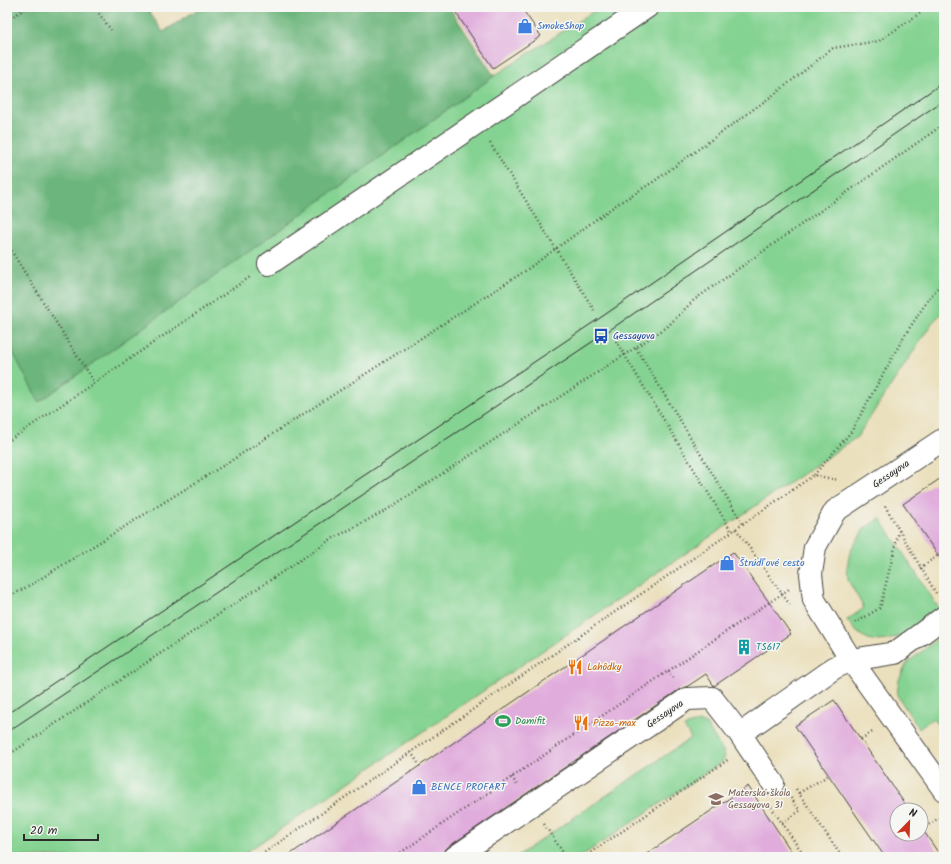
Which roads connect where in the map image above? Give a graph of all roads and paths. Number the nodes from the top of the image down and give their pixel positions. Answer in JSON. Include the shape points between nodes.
{"nodes":[{"id":1,"x":28,"y":7,"type":"edge"},
{"id":2,"x":94,"y":7,"type":"edge"},
{"id":3,"x":646,"y":7,"type":"edge"},
{"id":4,"x":929,"y":7,"type":"edge"},
{"id":5,"x":7,"y":14,"type":"edge"},
{"id":6,"x":10,"y":19,"type":"junction"},
{"id":7,"x":7,"y":20,"type":"edge"},
{"id":8,"x":111,"y":30,"type":"dead end"},
{"id":9,"x":477,"y":122,"type":"junction"},
{"id":10,"x":944,"y":124,"type":"edge"},
{"id":11,"x":7,"y":244,"type":"edge"},
{"id":12,"x":269,"y":264,"type":"joint"},
{"id":13,"x":944,"y":282,"type":"edge"},
{"id":14,"x":594,"y":310,"type":"dead end"},
{"id":15,"x":616,"y":341,"type":"dead end"},
{"id":16,"x":636,"y":348,"type":"junction"},
{"id":17,"x":624,"y":355,"type":"junction"},
{"id":18,"x":94,"y":383,"type":"junction"},
{"id":19,"x":944,"y":439,"type":"edge"},
{"id":20,"x":9,"y":440,"type":"edge"},
{"id":21,"x":7,"y":442,"type":"edge"},
{"id":22,"x":814,"y":475,"type":"junction"},
{"id":23,"x":871,"y":488,"type":"junction"},
{"id":24,"x":885,"y":506,"type":"dead end"},
{"id":25,"x":744,"y":524,"type":"junction"},
{"id":26,"x":736,"y":529,"type":"junction"},
{"id":27,"x":899,"y":531,"type":"junction"},
{"id":28,"x":732,"y":532,"type":"junction"},
{"id":29,"x":944,"y":551,"type":"edge"},
{"id":30,"x":920,"y":568,"type":"junction"},
{"id":31,"x":7,"y":598,"type":"edge"},
{"id":32,"x":769,"y":603,"type":"dead end"},
{"id":33,"x":791,"y":607,"type":"dead end"},
{"id":34,"x":942,"y":608,"type":"edge"},
{"id":35,"x":849,"y":626,"type":"dead end"},
{"id":36,"x":850,"y":660,"type":"junction"},
{"id":37,"x":740,"y":734,"type":"junction"},
{"id":38,"x":866,"y":735,"type":"dead end"},
{"id":39,"x":861,"y":739,"type":"dead end"},
{"id":40,"x":411,"y":752,"type":"junction"},
{"id":41,"x":7,"y":756,"type":"edge"},
{"id":42,"x":732,"y":757,"type":"dead end"},
{"id":43,"x":420,"y":766,"type":"dead end"},
{"id":44,"x":829,"y":775,"type":"dead end"},
{"id":45,"x":944,"y":790,"type":"edge"},
{"id":46,"x":779,"y":791,"type":"junction"},
{"id":47,"x":798,"y":793,"type":"junction"},
{"id":48,"x":530,"y":805,"type":"junction"},
{"id":49,"x":800,"y":811,"type":"dead end"},
{"id":50,"x":938,"y":818,"type":"dead end"},
{"id":51,"x":782,"y":823,"type":"junction"},
{"id":52,"x":929,"y":824,"type":"edge"},
{"id":53,"x":258,"y":857,"type":"edge"},
{"id":54,"x":394,"y":857,"type":"edge"},
{"id":55,"x":455,"y":857,"type":"edge"},
{"id":56,"x":566,"y":857,"type":"edge"},
{"id":57,"x":584,"y":857,"type":"edge"},
{"id":58,"x":805,"y":857,"type":"edge"},
{"id":59,"x":842,"y":857,"type":"edge"}],
"edges":[{"from":1,"to":6,"type":"path"},
{"from":2,"to":8,"type":"path"},
{"from":3,"to":9,"type":"street"},
{"from":4,"to":31,"type":"path","via":[[880,41],[832,48],[776,93],[525,271],[229,462]]},
{"from":5,"to":6,"type":"path"},
{"from":6,"to":7,"type":"path"},
{"from":9,"to":12,"type":"street"},
{"from":9,"to":14,"type":"path"},
{"from":10,"to":16,"type":"path","via":[[694,300],[667,327]]},
{"from":11,"to":18,"type":"path"},
{"from":12,"to":18,"type":"path"},
{"from":13,"to":22,"type":"path","via":[[930,297],[903,338],[851,432]]},
{"from":15,"to":17,"type":"path"},
{"from":16,"to":17,"type":"path"},
{"from":16,"to":25,"type":"path"},
{"from":17,"to":28,"type":"path"},
{"from":17,"to":41,"type":"path","via":[[385,511],[330,540]]},
{"from":18,"to":20,"type":"path"},
{"from":19,"to":23,"type":"street","name":"Gessayova"},
{"from":20,"to":21,"type":"path"},
{"from":22,"to":23,"type":"path"},
{"from":22,"to":25,"type":"path"},
{"from":23,"to":36,"type":"street","name":"Gessayova","via":[[835,511],[815,547],[810,574],[814,600]]},
{"from":24,"to":27,"type":"path"},
{"from":25,"to":26,"type":"path"},
{"from":26,"to":28,"type":"path"},
{"from":26,"to":33,"type":"path"},
{"from":27,"to":30,"type":"path"},
{"from":27,"to":35,"type":"path","via":[[880,608]]},
{"from":28,"to":40,"type":"path"},
{"from":29,"to":30,"type":"path"},
{"from":30,"to":34,"type":"path"},
{"from":32,"to":54,"type":"path"},
{"from":34,"to":36,"type":"street","via":[[895,653]]},
{"from":36,"to":37,"type":"street","via":[[834,668]]},
{"from":36,"to":45,"type":"street","name":"Gessayova"},
{"from":37,"to":46,"type":"street"},
{"from":37,"to":48,"type":"street","name":"Gessayova","via":[[712,698],[687,699]]},
{"from":38,"to":39,"type":"path"},
{"from":40,"to":43,"type":"path"},
{"from":40,"to":53,"type":"path"},
{"from":42,"to":57,"type":"path"},
{"from":44,"to":47,"type":"path"},
{"from":46,"to":47,"type":"path"},
{"from":46,"to":51,"type":"path"},
{"from":47,"to":59,"type":"path"},
{"from":48,"to":55,"type":"street","name":"Gessayova"},
{"from":48,"to":56,"type":"path"},
{"from":49,"to":51,"type":"path"},
{"from":50,"to":52,"type":"path"},
{"from":51,"to":58,"type":"path"}]}
